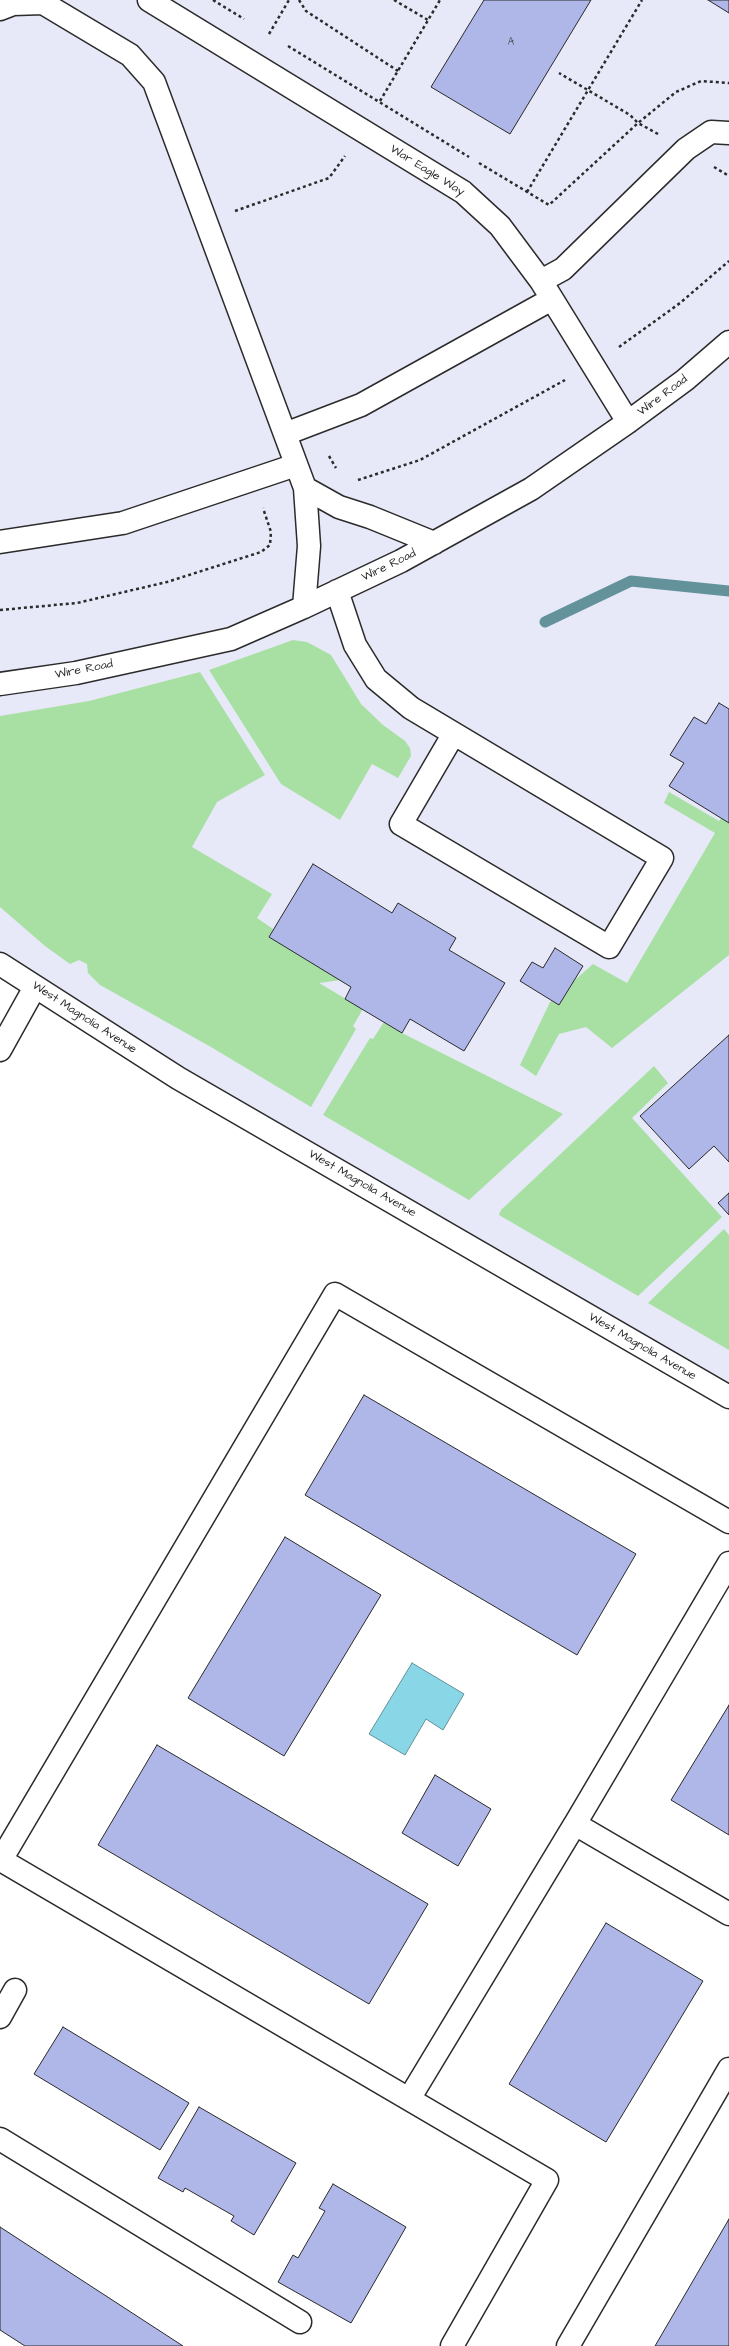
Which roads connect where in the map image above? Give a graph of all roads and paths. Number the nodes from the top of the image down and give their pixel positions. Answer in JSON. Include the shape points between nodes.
{"nodes":[{"id":1,"x":149,"y":0,"type":"edge"},
{"id":2,"x":213,"y":0,"type":"edge"},
{"id":3,"x":289,"y":0,"type":"edge"},
{"id":4,"x":299,"y":0,"type":"edge"},
{"id":5,"x":394,"y":0,"type":"edge"},
{"id":6,"x":440,"y":0,"type":"edge"},
{"id":7,"x":642,"y":0,"type":"edge"},
{"id":8,"x":0,"y":9,"type":"edge"},
{"id":9,"x":428,"y":20,"type":"junction"},
{"id":10,"x":250,"y":23,"type":"dead end"},
{"id":11,"x":263,"y":30,"type":"dead end"},
{"id":12,"x":269,"y":34,"type":"junction"},
{"id":13,"x":276,"y":38,"type":"dead end"},
{"id":14,"x":282,"y":42,"type":"dead end"},
{"id":15,"x":398,"y":71,"type":"junction"},
{"id":16,"x":559,"y":73,"type":"dead end"},
{"id":17,"x":729,"y":83,"type":"edge"},
{"id":18,"x":589,"y":90,"type":"junction"},
{"id":19,"x":380,"y":102,"type":"junction"},
{"id":20,"x":638,"y":123,"type":"junction"},
{"id":21,"x":729,"y":133,"type":"edge"},
{"id":22,"x":347,"y":153,"type":"dead end"},
{"id":23,"x":527,"y":192,"type":"junction"},
{"id":24,"x":206,"y":221,"type":"junction"},
{"id":25,"x":729,"y":261,"type":"edge"},
{"id":26,"x":541,"y":281,"type":"junction"},
{"id":27,"x":552,"y":300,"type":"junction"},
{"id":28,"x":729,"y":342,"type":"edge"},
{"id":29,"x":593,"y":364,"type":"junction"},
{"id":30,"x":628,"y":422,"type":"junction"},
{"id":31,"x":285,"y":434,"type":"junction"},
{"id":32,"x":329,"y":456,"type":"dead end"},
{"id":33,"x":296,"y":465,"type":"junction"},
{"id":34,"x":338,"y":473,"type":"dead end"},
{"id":35,"x":352,"y":482,"type":"dead end"},
{"id":36,"x":306,"y":488,"type":"junction"},
{"id":37,"x":263,"y":507,"type":"dead end"},
{"id":38,"x":0,"y":542,"type":"edge"},
{"id":39,"x":434,"y":543,"type":"junction"},
{"id":40,"x":337,"y":592,"type":"junction"},
{"id":41,"x":304,"y":607,"type":"junction"},
{"id":42,"x":0,"y":610,"type":"edge"},
{"id":43,"x":0,"y":684,"type":"edge"},
{"id":44,"x":453,"y":735,"type":"junction"},
{"id":45,"x":0,"y":964,"type":"edge"},
{"id":46,"x":35,"y":987,"type":"junction"},
{"id":47,"x":0,"y":1050,"type":"edge"},
{"id":48,"x":729,"y":1397,"type":"edge"},
{"id":49,"x":729,"y":1522,"type":"edge"},
{"id":50,"x":729,"y":1563,"type":"edge"},
{"id":51,"x":574,"y":1824,"type":"junction"},
{"id":52,"x":729,"y":1914,"type":"edge"},
{"id":53,"x":15,"y":1990,"type":"dead end"},
{"id":54,"x":0,"y":2017,"type":"edge"},
{"id":55,"x":729,"y":2069,"type":"edge"},
{"id":56,"x":409,"y":2099,"type":"junction"},
{"id":57,"x":0,"y":2139,"type":"edge"},
{"id":58,"x":300,"y":2322,"type":"dead end"},
{"id":59,"x":452,"y":2346,"type":"edge"},
{"id":60,"x":568,"y":2346,"type":"edge"}],
"edges":[{"from":1,"to":26,"type":"street","name":"War Eagle Way","via":[[463,192],[500,226]]},
{"from":2,"to":10,"type":"path"},
{"from":3,"to":12,"type":"path"},
{"from":4,"to":15,"type":"path","via":[[306,11]]},
{"from":5,"to":9,"type":"path"},
{"from":6,"to":9,"type":"path"},
{"from":7,"to":18,"type":"path"},
{"from":8,"to":24,"type":"street","via":[[13,4],[43,3],[130,56],[154,82]]},
{"from":9,"to":15,"type":"path"},
{"from":11,"to":12,"type":"path"},
{"from":12,"to":13,"type":"path"},
{"from":14,"to":19,"type":"path"},
{"from":15,"to":19,"type":"path"},
{"from":16,"to":18,"type":"path"},
{"from":17,"to":20,"type":"path","via":[[701,81],[688,85]]},
{"from":18,"to":20,"type":"path"},
{"from":18,"to":23,"type":"path"},
{"from":19,"to":23,"type":"path"},
{"from":20,"to":23,"type":"path","via":[[549,205]]},
{"from":21,"to":26,"type":"street","via":[[711,132],[686,149],[563,269]]},
{"from":22,"to":24,"type":"path","via":[[329,178]]},
{"from":24,"to":31,"type":"street"},
{"from":25,"to":29,"type":"path","via":[[651,325]]},
{"from":26,"to":27,"type":"street","name":"War Eagle Way"},
{"from":27,"to":29,"type":"street","name":"War Eagle Way"},
{"from":27,"to":31,"type":"street","via":[[361,405]]},
{"from":28,"to":30,"type":"street","name":"Wire Road","via":[[685,380]]},
{"from":29,"to":30,"type":"street","name":"War Eagle Way"},
{"from":29,"to":35,"type":"path","via":[[420,460]]},
{"from":30,"to":39,"type":"street","name":"Wire Road","via":[[531,489]]},
{"from":31,"to":33,"type":"street"},
{"from":32,"to":34,"type":"path"},
{"from":33,"to":36,"type":"street"},
{"from":33,"to":38,"type":"street","via":[[124,523]]},
{"from":36,"to":39,"type":"street","via":[[339,507],[370,516]]},
{"from":36,"to":41,"type":"street","via":[[309,546]]},
{"from":37,"to":42,"type":"path","via":[[271,532],[270,545],[261,552],[167,582],[77,603]]},
{"from":39,"to":40,"type":"street","name":"Wire Road"},
{"from":40,"to":41,"type":"street","name":"Wire Road"},
{"from":40,"to":44,"type":"street","via":[[355,645],[376,679],[411,708]]},
{"from":41,"to":43,"type":"street","name":"Wire Road","via":[[231,639],[76,673]]},
{"from":44,"to":44,"type":"street","via":[[662,858],[609,947],[401,824]]},
{"from":45,"to":46,"type":"street","name":"West Magnolia Avenue"},
{"from":46,"to":47,"type":"street"},
{"from":46,"to":48,"type":"street","name":"West Magnolia Avenue","via":[[178,1078]]},
{"from":49,"to":56,"type":"street","via":[[335,1294],[1,1860]]},
{"from":50,"to":51,"type":"street"},
{"from":51,"to":52,"type":"street"},
{"from":51,"to":56,"type":"street"},
{"from":53,"to":54,"type":"street"},
{"from":55,"to":60,"type":"street"},
{"from":56,"to":59,"type":"street","via":[[547,2180]]},
{"from":57,"to":58,"type":"street"}]}
